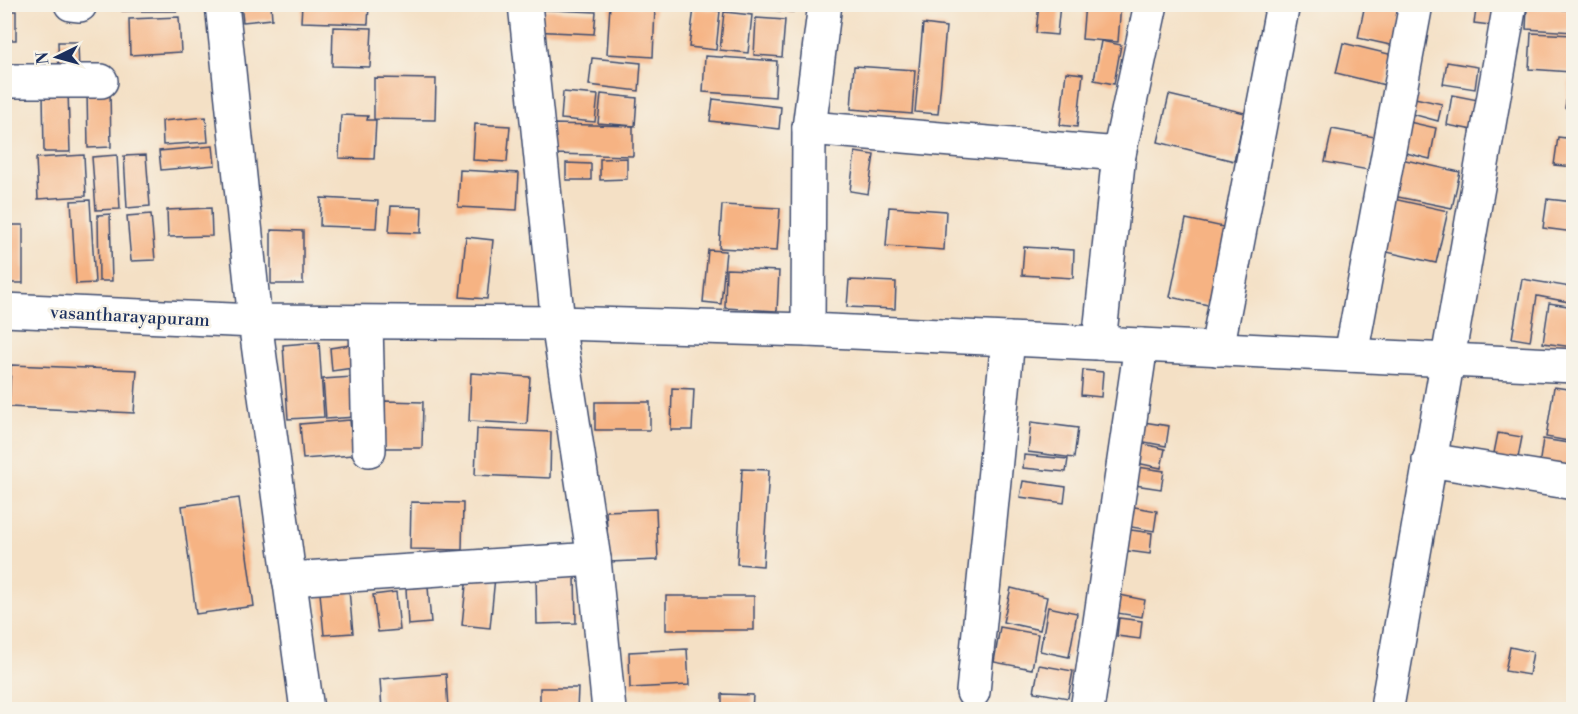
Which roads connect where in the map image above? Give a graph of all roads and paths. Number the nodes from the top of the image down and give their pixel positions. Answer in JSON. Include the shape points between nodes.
{"nodes":[{"id":1,"x":71,"y":4,"type":"edge"},
{"id":2,"x":222,"y":4,"type":"edge"},
{"id":3,"x":525,"y":4,"type":"edge"},
{"id":4,"x":825,"y":4,"type":"edge"},
{"id":5,"x":1151,"y":4,"type":"edge"},
{"id":6,"x":1283,"y":4,"type":"edge"},
{"id":7,"x":1416,"y":4,"type":"edge"},
{"id":8,"x":1510,"y":4,"type":"edge"},
{"id":9,"x":80,"y":5,"type":"edge"},
{"id":10,"x":4,"y":81,"type":"edge"},
{"id":11,"x":101,"y":81,"type":"dead end"},
{"id":12,"x":809,"y":128,"type":"junction"},
{"id":13,"x":1119,"y":154,"type":"junction"},
{"id":14,"x":4,"y":310,"type":"edge"},
{"id":15,"x":255,"y":321,"type":"junction"},
{"id":16,"x":366,"y":323,"type":"junction"},
{"id":17,"x":558,"y":323,"type":"junction"},
{"id":18,"x":808,"y":330,"type":"junction"},
{"id":19,"x":1008,"y":339,"type":"junction"},
{"id":20,"x":1099,"y":343,"type":"junction"},
{"id":21,"x":1141,"y":345,"type":"junction"},
{"id":22,"x":1217,"y":349,"type":"junction"},
{"id":23,"x":1351,"y":355,"type":"junction"},
{"id":24,"x":1447,"y":360,"type":"junction"},
{"id":25,"x":1574,"y":366,"type":"edge"},
{"id":26,"x":369,"y":450,"type":"dead end"},
{"id":27,"x":1429,"y":460,"type":"junction"},
{"id":28,"x":1574,"y":483,"type":"edge"},
{"id":29,"x":594,"y":559,"type":"junction"},
{"id":30,"x":290,"y":579,"type":"junction"},
{"id":31,"x":973,"y":692,"type":"dead end"},
{"id":32,"x":1388,"y":700,"type":"dead end"},
{"id":33,"x":307,"y":710,"type":"edge"},
{"id":34,"x":609,"y":710,"type":"edge"},
{"id":35,"x":1087,"y":710,"type":"edge"}],
"edges":[{"from":1,"to":9,"type":"street"},
{"from":2,"to":15,"type":"street"},
{"from":3,"to":17,"type":"street"},
{"from":4,"to":12,"type":"street"},
{"from":5,"to":13,"type":"street"},
{"from":6,"to":22,"type":"street"},
{"from":7,"to":23,"type":"street"},
{"from":8,"to":24,"type":"street"},
{"from":10,"to":11,"type":"street"},
{"from":12,"to":13,"type":"street"},
{"from":12,"to":18,"type":"street"},
{"from":13,"to":20,"type":"street"},
{"from":14,"to":15,"type":"street","name":"vasantharayapuram"},
{"from":15,"to":16,"type":"street","name":"vasantharayapuram"},
{"from":15,"to":30,"type":"street"},
{"from":16,"to":17,"type":"street","name":"vasantharayapuram"},
{"from":16,"to":26,"type":"street"},
{"from":17,"to":18,"type":"street","name":"vasantharayapuram"},
{"from":17,"to":29,"type":"street"},
{"from":18,"to":19,"type":"street","name":"vasantharayapuram"},
{"from":19,"to":20,"type":"street","name":"vasantharayapuram"},
{"from":19,"to":31,"type":"street"},
{"from":20,"to":21,"type":"street","name":"vasantharayapuram"},
{"from":21,"to":22,"type":"street","name":"vasantharayapuram"},
{"from":21,"to":35,"type":"street"},
{"from":22,"to":23,"type":"street","name":"vasantharayapuram"},
{"from":23,"to":24,"type":"street","name":"vasantharayapuram"},
{"from":24,"to":25,"type":"street","name":"vasantharayapuram"},
{"from":24,"to":27,"type":"street"},
{"from":27,"to":28,"type":"street"},
{"from":27,"to":32,"type":"street"},
{"from":29,"to":30,"type":"street"},
{"from":29,"to":34,"type":"street"},
{"from":30,"to":33,"type":"street"}]}
